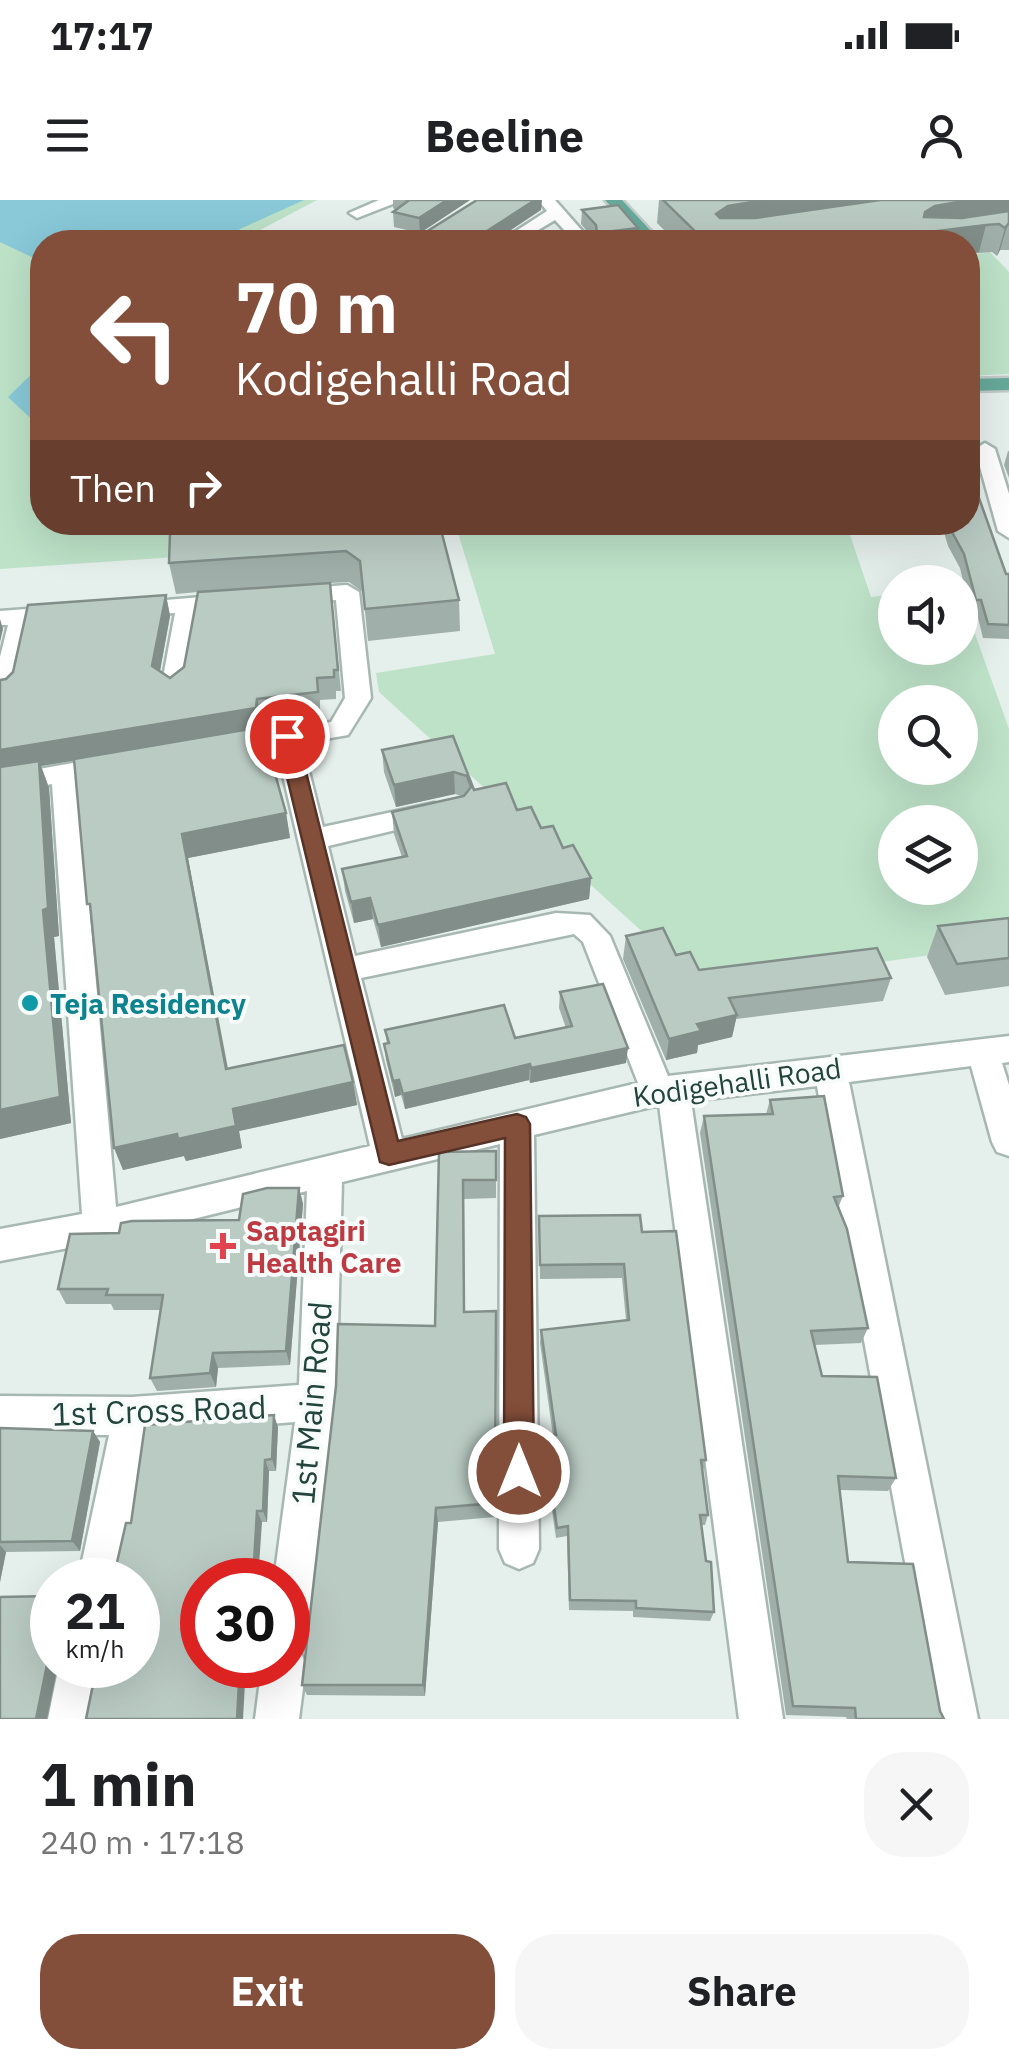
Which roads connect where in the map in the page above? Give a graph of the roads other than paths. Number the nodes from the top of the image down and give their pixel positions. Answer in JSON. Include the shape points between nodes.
{"nodes":[{"id":1,"x":395,"y":200,"type":"edge"},
{"id":2,"x":612,"y":200,"type":"edge"},
{"id":3,"x":552,"y":206,"type":"edge"},
{"id":4,"x":357,"y":213,"type":"dead end"},
{"id":5,"x":522,"y":230,"type":"edge"},
{"id":6,"x":573,"y":230,"type":"edge"},
{"id":7,"x":641,"y":230,"type":"edge"},
{"id":8,"x":1009,"y":384,"type":"edge"},
{"id":9,"x":980,"y":385,"type":"edge"},
{"id":10,"x":985,"y":449,"type":"dead end"},
{"id":11,"x":1009,"y":532,"type":"edge"},
{"id":12,"x":188,"y":604,"type":"junction"},
{"id":13,"x":11,"y":617,"type":"edge"},
{"id":14,"x":174,"y":688,"type":"edge"},
{"id":15,"x":4,"y":691,"type":"edge"},
{"id":16,"x":287,"y":736,"type":"junction"},
{"id":17,"x":194,"y":752,"type":"edge"},
{"id":18,"x":138,"y":761,"type":"edge"},
{"id":19,"x":64,"y":774,"type":"junction"},
{"id":20,"x":0,"y":785,"type":"edge"},
{"id":21,"x":454,"y":807,"type":"edge"},
{"id":22,"x":310,"y":840,"type":"junction"},
{"id":23,"x":342,"y":970,"type":"junction"},
{"id":24,"x":1000,"y":1045,"type":"edge"},
{"id":25,"x":830,"y":1068,"type":"junction"},
{"id":26,"x":665,"y":1091,"type":"junction"},
{"id":27,"x":517,"y":1124,"type":"junction"},
{"id":28,"x":1009,"y":1142,"type":"edge"},
{"id":29,"x":389,"y":1154,"type":"junction"},
{"id":30,"x":325,"y":1168,"type":"junction"},
{"id":31,"x":100,"y":1226,"type":"junction"},
{"id":32,"x":0,"y":1244,"type":"edge"},
{"id":33,"x":317,"y":1402,"type":"junction"},
{"id":34,"x":0,"y":1414,"type":"edge"},
{"id":35,"x":132,"y":1416,"type":"junction"},
{"id":36,"x":519,"y":1550,"type":"dead end"},
{"id":37,"x":103,"y":1558,"type":"edge"},
{"id":38,"x":298,"y":1558,"type":"edge"},
{"id":39,"x":77,"y":1688,"type":"edge"},
{"id":40,"x":281,"y":1688,"type":"edge"},
{"id":41,"x":70,"y":1719,"type":"edge"},
{"id":42,"x":277,"y":1719,"type":"edge"},
{"id":43,"x":761,"y":1719,"type":"edge"},
{"id":44,"x":956,"y":1719,"type":"edge"}],
"edges":[{"from":1,"to":4,"type":"street"},
{"from":2,"to":7,"type":"main road"},
{"from":3,"to":5,"type":"street"},
{"from":3,"to":6,"type":"street"},
{"from":8,"to":9,"type":"main road"},
{"from":10,"to":11,"type":"street"},
{"from":12,"to":13,"type":"street"},
{"from":12,"to":14,"type":"street"},
{"from":12,"to":16,"type":"street","via":[[346,592],[358,698],[339,729]]},
{"from":13,"to":15,"type":"street"},
{"from":16,"to":17,"type":"street"},
{"from":16,"to":22,"type":"street"},
{"from":18,"to":19,"type":"street"},
{"from":19,"to":20,"type":"street"},
{"from":19,"to":31,"type":"street"},
{"from":21,"to":22,"type":"street"},
{"from":22,"to":23,"type":"street"},
{"from":23,"to":26,"type":"street","via":[[580,923],[595,936]]},
{"from":23,"to":29,"type":"street"},
{"from":24,"to":25,"type":"street","name":"Kodigehalli Road"},
{"from":24,"to":26,"type":"street"},
{"from":24,"to":28,"type":"street"},
{"from":25,"to":26,"type":"street","name":"Kodigehalli Road"},
{"from":25,"to":44,"type":"street"},
{"from":26,"to":27,"type":"street","name":"Kodigehalli Road"},
{"from":26,"to":43,"type":"street"},
{"from":27,"to":29,"type":"street","name":"Kodigehalli Road"},
{"from":27,"to":36,"type":"street"},
{"from":29,"to":30,"type":"street","name":"Kodigehalli Road"},
{"from":30,"to":31,"type":"street","name":"Kodigehalli Road"},
{"from":30,"to":33,"type":"street","name":"1st Main Road"},
{"from":31,"to":32,"type":"street","name":"Kodigehalli Road"},
{"from":33,"to":35,"type":"street","name":"1st Cross Road"},
{"from":33,"to":38,"type":"street","name":"1st Main Road"},
{"from":34,"to":35,"type":"street","name":"1st Cross Road"},
{"from":35,"to":37,"type":"street"},
{"from":39,"to":41,"type":"street"},
{"from":40,"to":42,"type":"street"}]}
